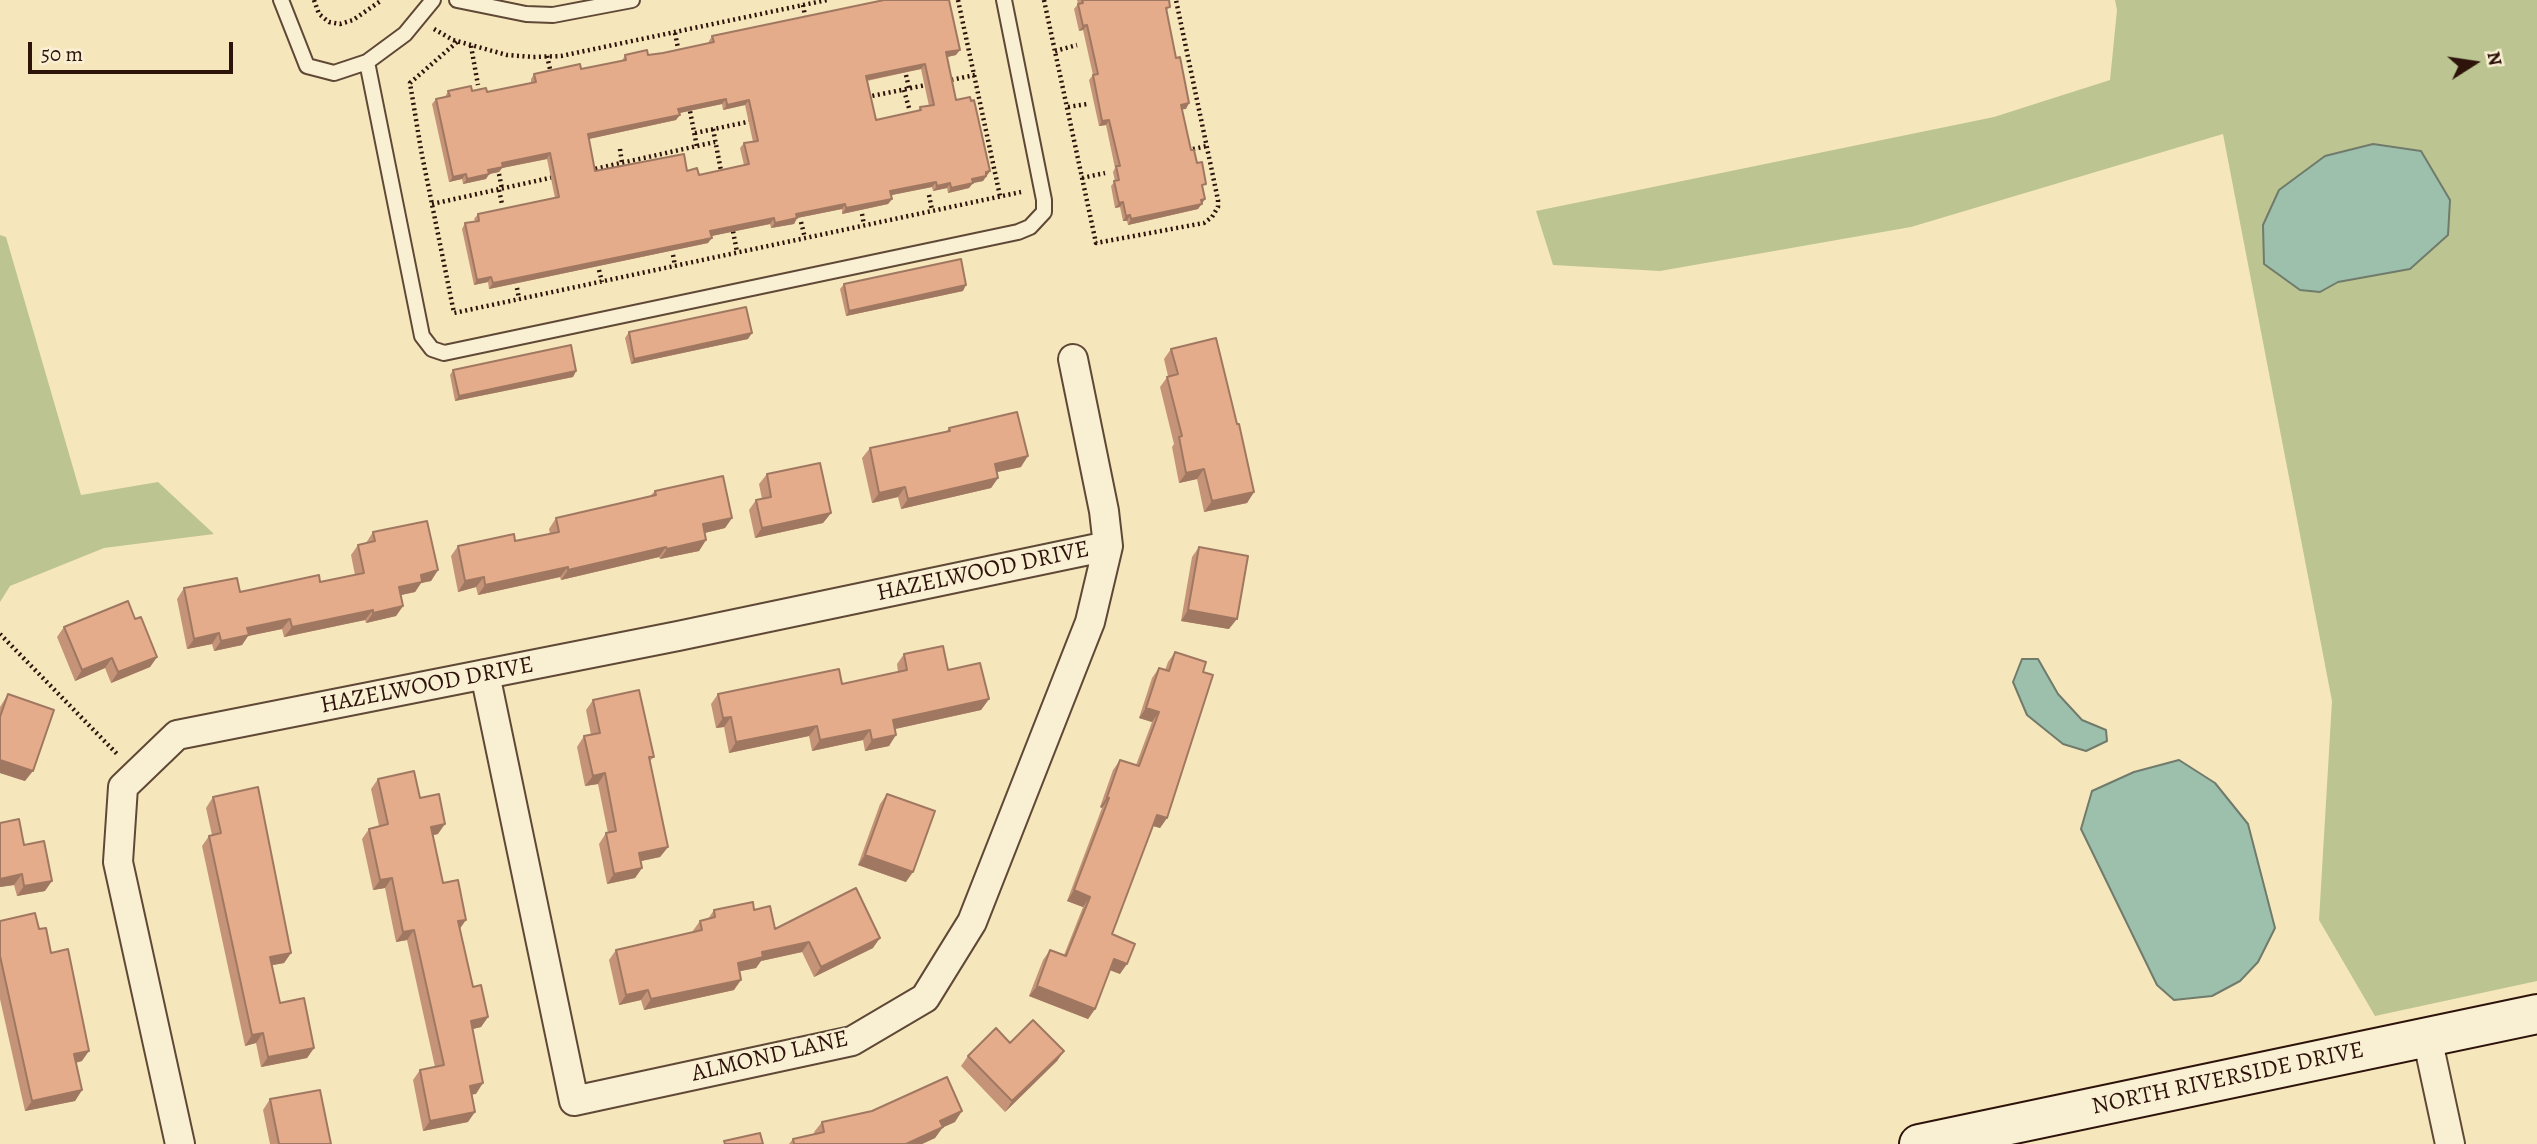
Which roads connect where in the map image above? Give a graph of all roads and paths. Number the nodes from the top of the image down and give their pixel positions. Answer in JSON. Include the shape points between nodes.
{"nodes":[{"id":1,"x":281,"y":0,"type":"edge"},
{"id":2,"x":314,"y":0,"type":"edge"},
{"id":3,"x":371,"y":0,"type":"edge"},
{"id":4,"x":382,"y":0,"type":"edge"},
{"id":5,"x":433,"y":0,"type":"edge"},
{"id":6,"x":457,"y":0,"type":"edge"},
{"id":7,"x":632,"y":0,"type":"edge"},
{"id":8,"x":827,"y":0,"type":"edge"},
{"id":9,"x":958,"y":0,"type":"edge"},
{"id":10,"x":1004,"y":0,"type":"edge"},
{"id":11,"x":1044,"y":0,"type":"edge"},
{"id":12,"x":1177,"y":0,"type":"edge"},
{"id":13,"x":803,"y":5,"type":"junction"},
{"id":14,"x":373,"y":8,"type":"junction"},
{"id":15,"x":805,"y":16,"type":"edge"},
{"id":16,"x":418,"y":19,"type":"junction"},
{"id":17,"x":734,"y":20,"type":"junction"},
{"id":18,"x":1182,"y":26,"type":"junction"},
{"id":19,"x":1169,"y":28,"type":"edge"},
{"id":20,"x":736,"y":29,"type":"edge"},
{"id":21,"x":675,"y":33,"type":"junction"},
{"id":22,"x":457,"y":42,"type":"junction"},
{"id":23,"x":471,"y":46,"type":"junction"},
{"id":24,"x":1077,"y":46,"type":"dead end"},
{"id":25,"x":604,"y":48,"type":"junction"},
{"id":26,"x":1055,"y":51,"type":"junction"},
{"id":27,"x":547,"y":56,"type":"junction"},
{"id":28,"x":606,"y":58,"type":"dead end"},
{"id":29,"x":680,"y":58,"type":"edge"},
{"id":30,"x":367,"y":62,"type":"junction"},
{"id":31,"x":550,"y":69,"type":"edge"},
{"id":32,"x":905,"y":75,"type":"edge"},
{"id":33,"x":975,"y":75,"type":"junction"},
{"id":34,"x":1193,"y":77,"type":"junction"},
{"id":35,"x":1183,"y":78,"type":"edge"},
{"id":36,"x":478,"y":85,"type":"dead end"},
{"id":37,"x":907,"y":89,"type":"junction"},
{"id":38,"x":687,"y":96,"type":"edge"},
{"id":39,"x":864,"y":98,"type":"edge"},
{"id":40,"x":1087,"y":104,"type":"dead end"},
{"id":41,"x":1067,"y":107,"type":"junction"},
{"id":42,"x":909,"y":108,"type":"dead end"},
{"id":43,"x":758,"y":120,"type":"edge"},
{"id":44,"x":713,"y":129,"type":"junction"},
{"id":45,"x":695,"y":133,"type":"junction"},
{"id":46,"x":715,"y":142,"type":"junction"},
{"id":47,"x":1207,"y":146,"type":"junction"},
{"id":48,"x":697,"y":147,"type":"junction"},
{"id":49,"x":620,"y":149,"type":"dead end"},
{"id":50,"x":1193,"y":149,"type":"edge"},
{"id":51,"x":649,"y":157,"type":"junction"},
{"id":52,"x":622,"y":163,"type":"junction"},
{"id":53,"x":651,"y":165,"type":"edge"},
{"id":54,"x":581,"y":172,"type":"edge"},
{"id":55,"x":1105,"y":173,"type":"dead end"},
{"id":56,"x":499,"y":174,"type":"edge"},
{"id":57,"x":556,"y":177,"type":"edge"},
{"id":58,"x":1082,"y":178,"type":"junction"},
{"id":59,"x":722,"y":179,"type":"edge"},
{"id":60,"x":1041,"y":187,"type":"junction"},
{"id":61,"x":500,"y":189,"type":"junction"},
{"id":62,"x":929,"y":195,"type":"dead end"},
{"id":63,"x":1000,"y":196,"type":"junction"},
{"id":64,"x":432,"y":204,"type":"junction"},
{"id":65,"x":502,"y":204,"type":"dead end"},
{"id":66,"x":932,"y":210,"type":"junction"},
{"id":67,"x":862,"y":214,"type":"edge"},
{"id":68,"x":730,"y":216,"type":"edge"},
{"id":69,"x":802,"y":222,"type":"edge"},
{"id":70,"x":864,"y":225,"type":"junction"},
{"id":71,"x":805,"y":238,"type":"junction"},
{"id":72,"x":737,"y":253,"type":"junction"},
{"id":73,"x":673,"y":255,"type":"edge"},
{"id":74,"x":675,"y":266,"type":"junction"},
{"id":75,"x":599,"y":270,"type":"edge"},
{"id":76,"x":602,"y":282,"type":"junction"},
{"id":77,"x":517,"y":288,"type":"edge"},
{"id":78,"x":519,"y":299,"type":"junction"},
{"id":79,"x":1073,"y":359,"type":"dead end"},
{"id":80,"x":1108,"y":546,"type":"junction"},
{"id":81,"x":0,"y":634,"type":"edge"},
{"id":82,"x":485,"y":674,"type":"junction"},
{"id":83,"x":136,"y":774,"type":"junction"},
{"id":84,"x":2537,"y":1014,"type":"edge"},
{"id":85,"x":2427,"y":1037,"type":"junction"},
{"id":86,"x":178,"y":1144,"type":"edge"},
{"id":87,"x":1919,"y":1144,"type":"edge"},
{"id":88,"x":2450,"y":1144,"type":"edge"}],
"edges":[{"from":1,"to":30,"type":"lane","via":[[307,66],[334,73]]},
{"from":2,"to":14,"type":"path","via":[[319,14],[334,23],[353,20]]},
{"from":3,"to":14,"type":"path"},
{"from":4,"to":14,"type":"path"},
{"from":5,"to":16,"type":"lane"},
{"from":6,"to":7,"type":"lane","via":[[553,15]]},
{"from":8,"to":13,"type":"path"},
{"from":9,"to":33,"type":"path"},
{"from":10,"to":60,"type":"lane"},
{"from":11,"to":26,"type":"path"},
{"from":12,"to":18,"type":"path"},
{"from":13,"to":15,"type":"path"},
{"from":13,"to":17,"type":"path"},
{"from":16,"to":22,"type":"path"},
{"from":16,"to":30,"type":"lane"},
{"from":17,"to":20,"type":"path"},
{"from":17,"to":21,"type":"path"},
{"from":18,"to":19,"type":"path"},
{"from":18,"to":34,"type":"path"},
{"from":21,"to":25,"type":"path"},
{"from":21,"to":29,"type":"path"},
{"from":22,"to":23,"type":"path"},
{"from":22,"to":64,"type":"path","via":[[410,83]]},
{"from":23,"to":27,"type":"path","via":[[507,55]]},
{"from":23,"to":36,"type":"path"},
{"from":24,"to":26,"type":"path"},
{"from":25,"to":27,"type":"path"},
{"from":25,"to":28,"type":"path"},
{"from":26,"to":41,"type":"path"},
{"from":27,"to":31,"type":"path"},
{"from":30,"to":60,"type":"lane","via":[[422,336],[432,349],[444,353],[1018,232],[1044,212]]},
{"from":32,"to":37,"type":"path"},
{"from":33,"to":37,"type":"path"},
{"from":33,"to":63,"type":"path"},
{"from":34,"to":35,"type":"path"},
{"from":34,"to":47,"type":"path"},
{"from":37,"to":39,"type":"path"},
{"from":37,"to":42,"type":"path"},
{"from":38,"to":45,"type":"path"},
{"from":40,"to":41,"type":"path"},
{"from":41,"to":58,"type":"path"},
{"from":43,"to":44,"type":"path"},
{"from":44,"to":45,"type":"path"},
{"from":44,"to":46,"type":"path"},
{"from":45,"to":48,"type":"path"},
{"from":46,"to":48,"type":"path"},
{"from":46,"to":59,"type":"path"},
{"from":47,"to":50,"type":"path"},
{"from":47,"to":58,"type":"path","via":[[1218,200],[1215,213],[1204,223],[1096,243]]},
{"from":48,"to":51,"type":"path"},
{"from":49,"to":52,"type":"path"},
{"from":51,"to":52,"type":"path"},
{"from":51,"to":53,"type":"path"},
{"from":52,"to":54,"type":"path"},
{"from":55,"to":58,"type":"path"},
{"from":56,"to":61,"type":"path"},
{"from":57,"to":61,"type":"path"},
{"from":60,"to":63,"type":"path"},
{"from":61,"to":64,"type":"path"},
{"from":61,"to":65,"type":"path"},
{"from":62,"to":66,"type":"path"},
{"from":63,"to":66,"type":"path"},
{"from":64,"to":78,"type":"path","via":[[454,313]]},
{"from":66,"to":70,"type":"path"},
{"from":67,"to":70,"type":"path"},
{"from":68,"to":72,"type":"path"},
{"from":69,"to":71,"type":"path"},
{"from":70,"to":71,"type":"path"},
{"from":71,"to":72,"type":"path"},
{"from":72,"to":74,"type":"path"},
{"from":73,"to":74,"type":"path"},
{"from":74,"to":76,"type":"path"},
{"from":75,"to":76,"type":"path"},
{"from":76,"to":78,"type":"path"},
{"from":77,"to":78,"type":"path"},
{"from":79,"to":80,"type":"street","name":"ALMOND LANE"},
{"from":80,"to":82,"type":"street","name":"HAZELWOOD DRIVE"},
{"from":80,"to":82,"type":"street","name":"ALMOND LANE","via":[[1090,622],[972,922],[925,998],[852,1041],[574,1101]]},
{"from":81,"to":83,"type":"path"},
{"from":82,"to":83,"type":"street","name":"HAZELWOOD DRIVE","via":[[177,735]]},
{"from":83,"to":86,"type":"street","name":"HAZELWOOD DRIVE","via":[[123,787],[118,862]]},
{"from":84,"to":85,"type":"street","name":"NORTH RIVERSIDE DRIVE"},
{"from":85,"to":87,"type":"street","name":"NORTH RIVERSIDE DRIVE"},
{"from":85,"to":88,"type":"street"}]}
